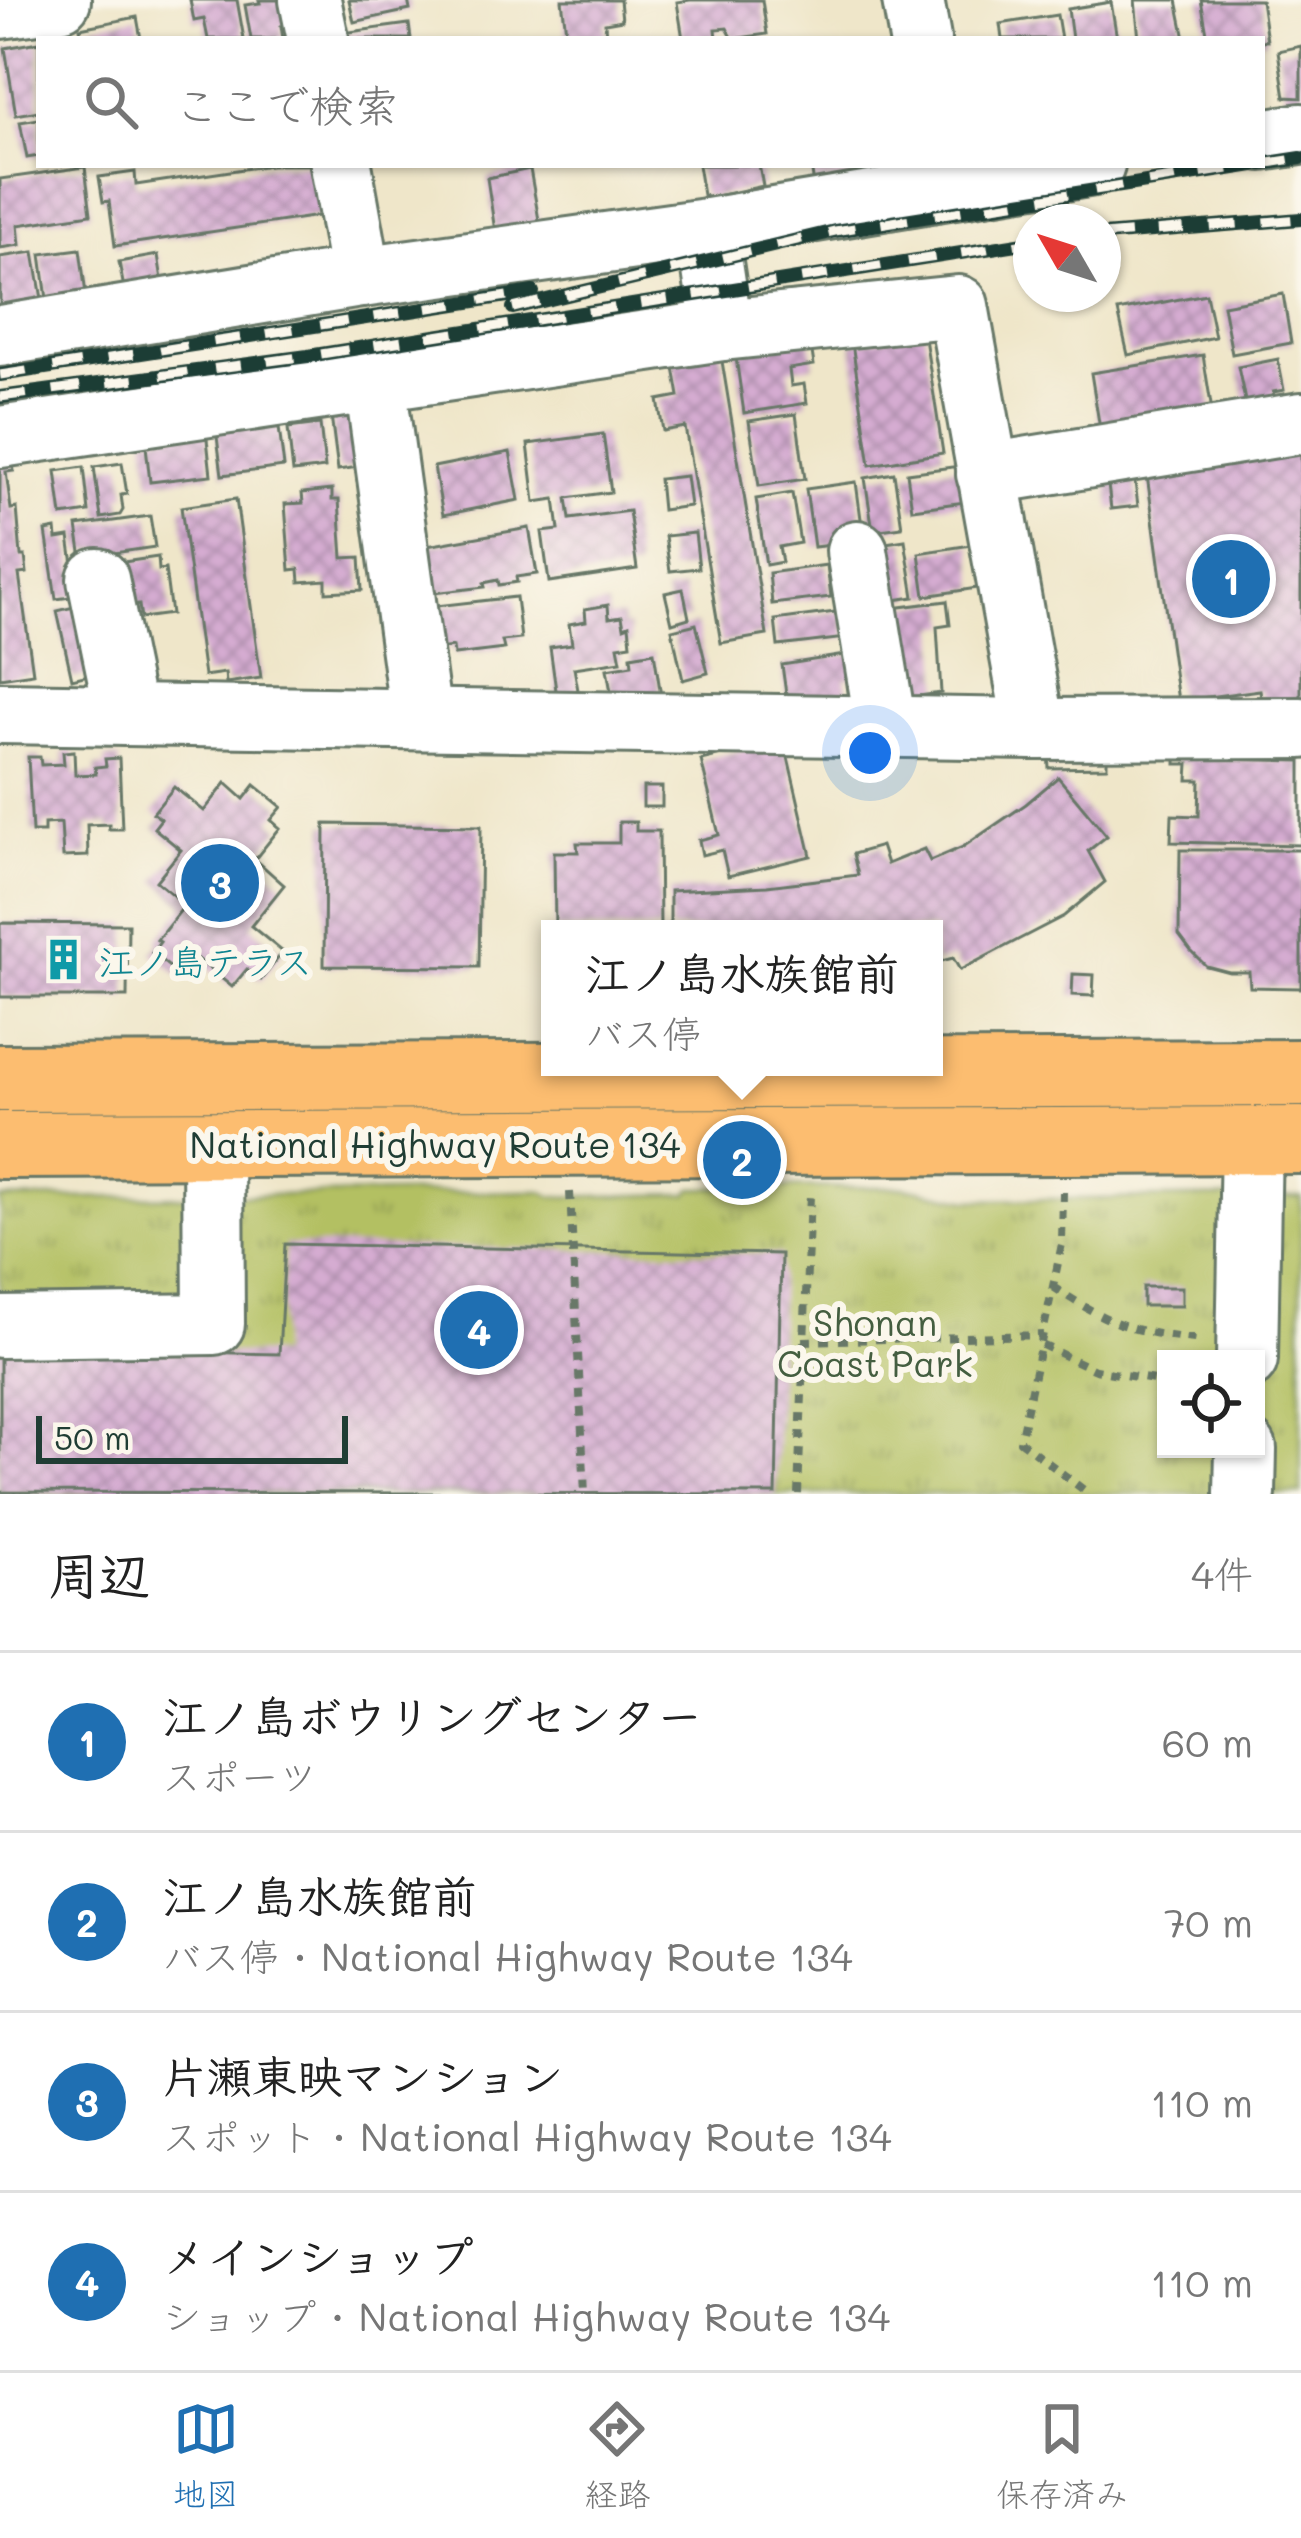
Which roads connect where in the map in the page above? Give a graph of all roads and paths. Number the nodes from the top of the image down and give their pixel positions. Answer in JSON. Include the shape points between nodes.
{"nodes":[{"id":1,"x":60,"y":0,"type":"edge"},
{"id":2,"x":310,"y":0,"type":"edge"},
{"id":3,"x":913,"y":0,"type":"edge"},
{"id":4,"x":0,"y":8,"type":"edge"},
{"id":5,"x":317,"y":36,"type":"edge"},
{"id":6,"x":919,"y":36,"type":"edge"},
{"id":7,"x":1301,"y":134,"type":"edge"},
{"id":8,"x":1265,"y":140,"type":"edge"},
{"id":9,"x":342,"y":168,"type":"edge"},
{"id":10,"x":1053,"y":168,"type":"edge"},
{"id":11,"x":943,"y":176,"type":"edge"},
{"id":12,"x":707,"y":230,"type":"junction"},
{"id":13,"x":361,"y":278,"type":"junction"},
{"id":14,"x":722,"y":330,"type":"junction"},
{"id":15,"x":0,"y":336,"type":"edge"},
{"id":16,"x":375,"y":382,"type":"junction"},
{"id":17,"x":1301,"y":423,"type":"edge"},
{"id":18,"x":0,"y":436,"type":"edge"},
{"id":19,"x":987,"y":474,"type":"junction"},
{"id":20,"x":857,"y":551,"type":"dead end"},
{"id":21,"x":98,"y":579,"type":"dead end"},
{"id":22,"x":0,"y":713,"type":"edge"},
{"id":23,"x":126,"y":715,"type":"junction"},
{"id":24,"x":421,"y":718,"type":"junction"},
{"id":25,"x":886,"y":727,"type":"junction"},
{"id":26,"x":1301,"y":728,"type":"edge"},
{"id":27,"x":1034,"y":729,"type":"junction"},
{"id":28,"x":1301,"y":1073,"type":"edge"},
{"id":29,"x":943,"y":1074,"type":"edge"},
{"id":30,"x":541,"y":1076,"type":"edge"},
{"id":31,"x":0,"y":1078,"type":"edge"},
{"id":32,"x":1276,"y":1140,"type":"edge"},
{"id":33,"x":213,"y":1144,"type":"junction"},
{"id":34,"x":0,"y":1145,"type":"edge"},
{"id":35,"x":569,"y":1172,"type":"dead end"},
{"id":36,"x":811,"y":1175,"type":"dead end"},
{"id":37,"x":1063,"y":1188,"type":"dead end"},
{"id":38,"x":1275,"y":1227,"type":"edge"},
{"id":39,"x":1053,"y":1287,"type":"junction"},
{"id":40,"x":0,"y":1328,"type":"edge"},
{"id":41,"x":1042,"y":1340,"type":"junction"},
{"id":42,"x":803,"y":1341,"type":"junction"},
{"id":43,"x":1241,"y":1350,"type":"edge"},
{"id":44,"x":1247,"y":1350,"type":"edge"},
{"id":45,"x":1157,"y":1380,"type":"edge"},
{"id":46,"x":1246,"y":1458,"type":"edge"},
{"id":47,"x":585,"y":1494,"type":"edge"},
{"id":48,"x":798,"y":1494,"type":"edge"},
{"id":49,"x":1088,"y":1494,"type":"edge"},
{"id":50,"x":1245,"y":1494,"type":"edge"}],
"edges":[{"from":1,"to":4,"type":"street"},
{"from":2,"to":5,"type":"street"},
{"from":3,"to":6,"type":"street"},
{"from":7,"to":8,"type":"street"},
{"from":9,"to":13,"type":"street"},
{"from":10,"to":11,"type":"street"},
{"from":11,"to":12,"type":"street"},
{"from":12,"to":13,"type":"street"},
{"from":12,"to":14,"type":"street"},
{"from":13,"to":15,"type":"street"},
{"from":14,"to":16,"type":"street"},
{"from":14,"to":19,"type":"street","via":[[958,306]]},
{"from":16,"to":18,"type":"street"},
{"from":16,"to":24,"type":"street"},
{"from":17,"to":19,"type":"street"},
{"from":19,"to":27,"type":"street"},
{"from":20,"to":25,"type":"street"},
{"from":21,"to":23,"type":"street"},
{"from":22,"to":23,"type":"street"},
{"from":23,"to":24,"type":"street"},
{"from":24,"to":25,"type":"street"},
{"from":25,"to":27,"type":"street"},
{"from":26,"to":27,"type":"street"},
{"from":28,"to":29,"type":"highway","name":"National Highway Route 134"},
{"from":30,"to":31,"type":"highway","name":"National Highway Route 134"},
{"from":32,"to":33,"type":"highway","name":"National Highway Route 134"},
{"from":32,"to":38,"type":"street"},
{"from":33,"to":34,"type":"highway","name":"National Highway Route 134"},
{"from":33,"to":40,"type":"street","via":[[214,1324]]},
{"from":35,"to":47,"type":"path"},
{"from":36,"to":42,"type":"path"},
{"from":37,"to":39,"type":"path"},
{"from":38,"to":44,"type":"street"},
{"from":39,"to":41,"type":"path"},
{"from":39,"to":43,"type":"path","via":[[1140,1333]]},
{"from":41,"to":42,"type":"path"},
{"from":41,"to":45,"type":"path","via":[[1095,1370]]},
{"from":41,"to":49,"type":"path","via":[[1020,1441]]},
{"from":42,"to":48,"type":"path"},
{"from":46,"to":50,"type":"street"}]}
